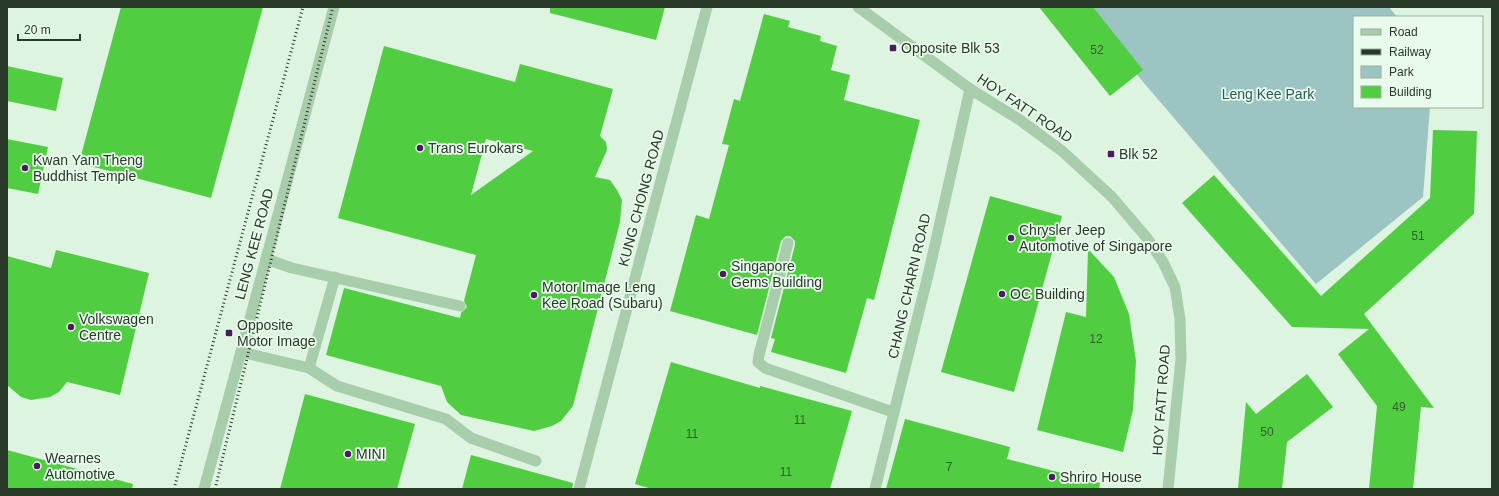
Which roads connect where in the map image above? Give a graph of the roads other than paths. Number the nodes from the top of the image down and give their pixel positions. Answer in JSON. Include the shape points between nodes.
{"nodes":[{"id":1,"x":334,"y":7,"type":"edge"},
{"id":2,"x":707,"y":7,"type":"edge"},
{"id":3,"x":858,"y":7,"type":"edge"},
{"id":4,"x":970,"y":89,"type":"junction"},
{"id":5,"x":788,"y":243,"type":"dead end"},
{"id":6,"x":266,"y":259,"type":"junction"},
{"id":7,"x":335,"y":277,"type":"junction"},
{"id":8,"x":460,"y":306,"type":"dead end"},
{"id":9,"x":241,"y":352,"type":"junction"},
{"id":10,"x":309,"y":368,"type":"junction"},
{"id":11,"x":893,"y":412,"type":"junction"},
{"id":12,"x":536,"y":461,"type":"dead end"},
{"id":13,"x":204,"y":489,"type":"edge"},
{"id":14,"x":579,"y":489,"type":"edge"},
{"id":15,"x":875,"y":489,"type":"edge"},
{"id":16,"x":1168,"y":489,"type":"edge"}],
"edges":[{"from":1,"to":6,"type":"street","name":"LENG KEE ROAD"},
{"from":2,"to":14,"type":"street","name":"KUNG CHONG ROAD"},
{"from":3,"to":4,"type":"street","name":"HOY FATT ROAD"},
{"from":4,"to":11,"type":"street","name":"CHANG CHARN ROAD","via":[[930,267]]},
{"from":4,"to":16,"type":"street","name":"HOY FATT ROAD","via":[[1020,120],[1062,151],[1112,197],[1147,238],[1163,262],[1175,287],[1180,319],[1181,360]]},
{"from":5,"to":11,"type":"street","via":[[758,362],[765,368]]},
{"from":6,"to":7,"type":"street","via":[[292,268]]},
{"from":6,"to":9,"type":"street","name":"LENG KEE ROAD"},
{"from":7,"to":8,"type":"street"},
{"from":7,"to":10,"type":"street"},
{"from":9,"to":10,"type":"street"},
{"from":9,"to":13,"type":"street","name":"LENG KEE ROAD"},
{"from":10,"to":12,"type":"street","via":[[337,386],[446,419],[471,438]]},
{"from":11,"to":15,"type":"street","name":"CHANG CHARN ROAD"}]}
